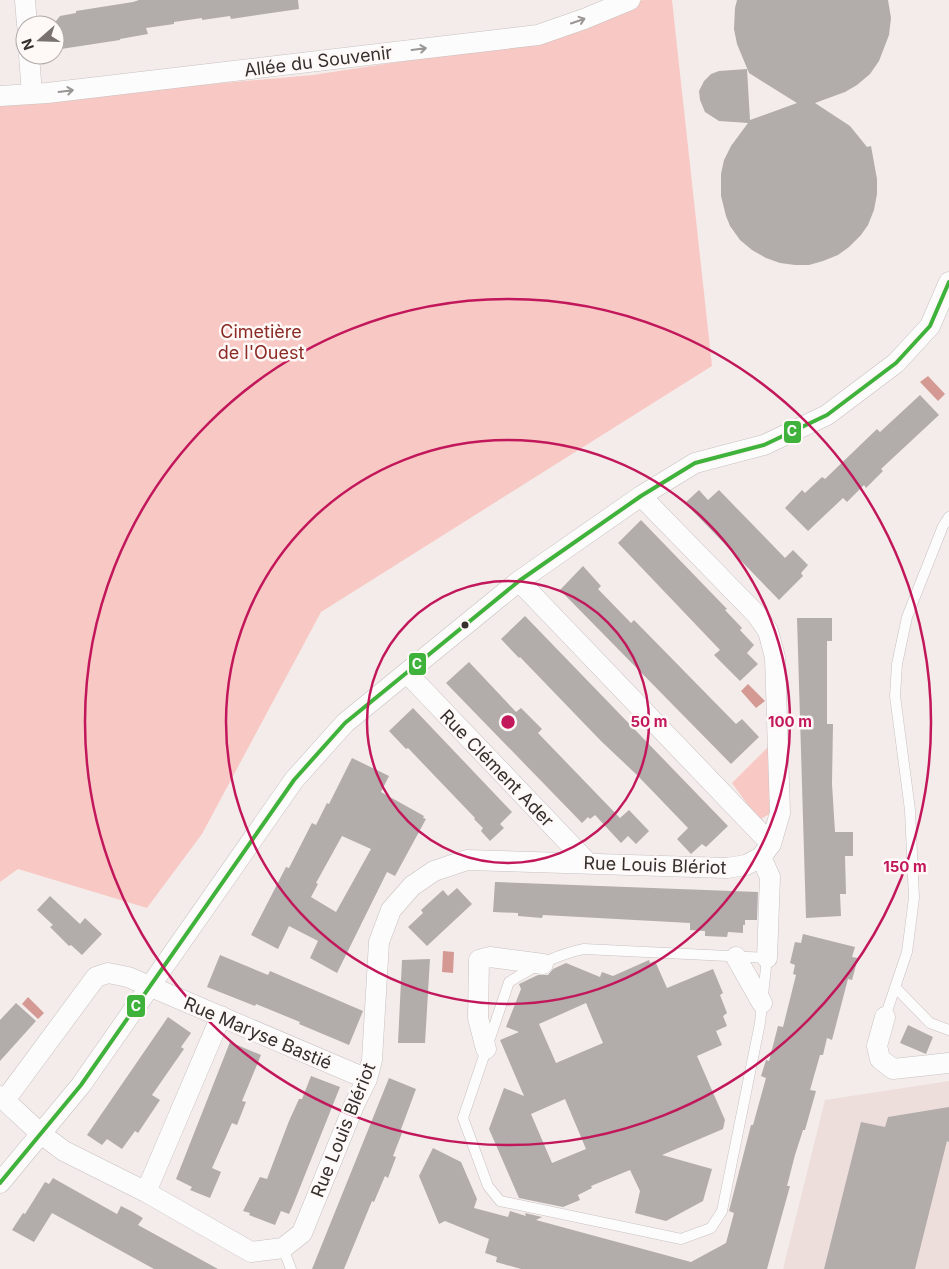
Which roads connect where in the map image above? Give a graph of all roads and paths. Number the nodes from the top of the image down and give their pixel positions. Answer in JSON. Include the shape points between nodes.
{"nodes":[{"id":1,"x":25,"y":0,"type":"edge"},
{"id":2,"x":630,"y":0,"type":"edge"},
{"id":3,"x":26,"y":15,"type":"edge"},
{"id":4,"x":30,"y":65,"type":"edge"},
{"id":5,"x":32,"y":94,"type":"junction"},
{"id":6,"x":0,"y":96,"type":"edge"},
{"id":7,"x":949,"y":282,"type":"edge"},
{"id":8,"x":641,"y":496,"type":"junction"},
{"id":9,"x":949,"y":517,"type":"edge"},
{"id":10,"x":519,"y":581,"type":"junction"},
{"id":11,"x":407,"y":673,"type":"junction"},
{"id":12,"x":766,"y":851,"type":"junction"},
{"id":13,"x":588,"y":863,"type":"junction"},
{"id":14,"x":736,"y":957,"type":"junction"},
{"id":15,"x":767,"y":958,"type":"junction"},
{"id":16,"x":543,"y":964,"type":"junction"},
{"id":17,"x":149,"y":987,"type":"junction"},
{"id":18,"x":895,"y":987,"type":"junction"},
{"id":19,"x":762,"y":1003,"type":"junction"},
{"id":20,"x":220,"y":1016,"type":"junction"},
{"id":21,"x":885,"y":1017,"type":"joint"},
{"id":22,"x":949,"y":1030,"type":"edge"},
{"id":23,"x":486,"y":1049,"type":"junction"},
{"id":24,"x":949,"y":1063,"type":"edge"},
{"id":25,"x":367,"y":1078,"type":"junction"},
{"id":26,"x":2,"y":1098,"type":"edge"},
{"id":27,"x":41,"y":1134,"type":"junction"},
{"id":28,"x":0,"y":1183,"type":"edge"},
{"id":29,"x":146,"y":1192,"type":"junction"},
{"id":30,"x":282,"y":1248,"type":"junction"},
{"id":31,"x":292,"y":1269,"type":"edge"}],
"edges":[{"from":1,"to":3,"type":"street"},
{"from":5,"to":2,"type":"street","name":"Allée du Souvenir","one_way":true,"via":[[538,34]]},
{"from":4,"to":5,"type":"street"},
{"from":5,"to":6,"type":"street","name":"Allée du Souvenir"},
{"from":7,"to":8,"type":"street","via":[[930,326],[896,363],[827,415],[764,445],[695,463]]},
{"from":8,"to":10,"type":"street"},
{"from":8,"to":12,"type":"street","via":[[757,615],[768,631],[775,657],[780,813]]},
{"from":9,"to":18,"type":"lane","via":[[907,617],[897,664],[895,696],[910,810],[914,898],[909,943]]},
{"from":10,"to":11,"type":"street"},
{"from":10,"to":12,"type":"street"},
{"from":11,"to":13,"type":"street","name":"Rue Clément Ader"},
{"from":11,"to":17,"type":"street","via":[[345,723],[294,780]]},
{"from":12,"to":13,"type":"street","name":"Rue Louis Blériot","via":[[746,865],[727,868]]},
{"from":12,"to":15,"type":"street","via":[[770,877]]},
{"from":13,"to":25,"type":"street","name":"Rue Louis Blériot","via":[[467,860],[434,871],[412,886],[391,910],[379,942],[372,1060]]},
{"from":14,"to":15,"type":"lane"},
{"from":14,"to":16,"type":"lane","via":[[584,949]]},
{"from":14,"to":19,"type":"street"},
{"from":15,"to":19,"type":"lane"},
{"from":16,"to":23,"type":"lane","via":[[509,982]]},
{"from":16,"to":23,"type":"street","via":[[490,957],[479,960],[478,1018]]},
{"from":17,"to":20,"type":"street","name":"Rue Maryse Bastié"},
{"from":17,"to":26,"type":"street","name":"Rue Maryse Bastié","via":[[114,974],[96,977]]},
{"from":17,"to":27,"type":"street","via":[[82,1086]]},
{"from":18,"to":21,"type":"lane"},
{"from":18,"to":22,"type":"lane","via":[[930,1023]]},
{"from":19,"to":23,"type":"lane","via":[[722,1211],[711,1228],[681,1239],[500,1201],[488,1186],[463,1118]]},
{"from":20,"to":25,"type":"street","name":"Rue Maryse Bastié"},
{"from":20,"to":29,"type":"street"},
{"from":21,"to":24,"type":"street","via":[[877,1046],[880,1058],[893,1069]]},
{"from":25,"to":30,"type":"street","name":"Rue Louis Blériot","via":[[302,1233]]},
{"from":26,"to":27,"type":"street","name":"Rue Louis Blériot"},
{"from":27,"to":28,"type":"street"},
{"from":27,"to":29,"type":"street","name":"Rue Louis Blériot","via":[[64,1150]]},
{"from":29,"to":30,"type":"street","name":"Rue Louis Blériot","via":[[251,1252]]},
{"from":30,"to":31,"type":"lane"}]}
